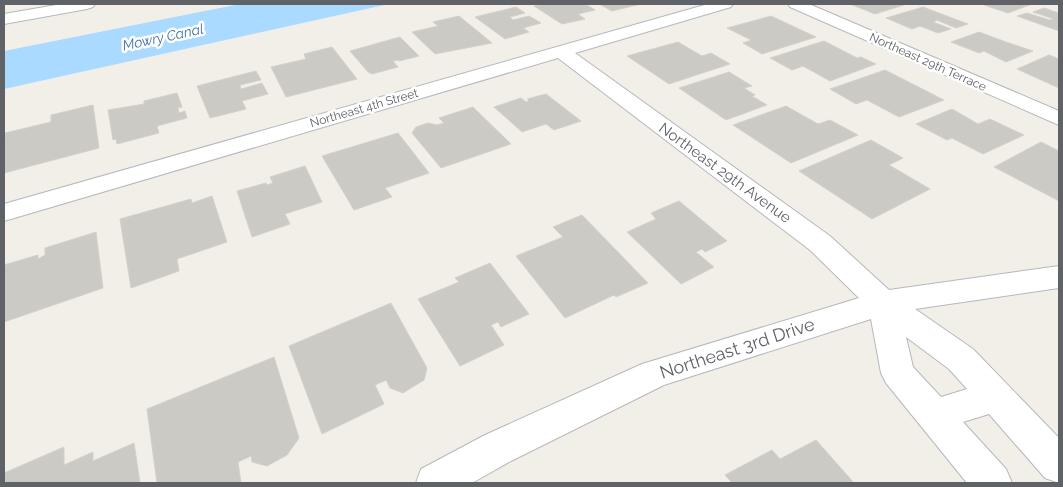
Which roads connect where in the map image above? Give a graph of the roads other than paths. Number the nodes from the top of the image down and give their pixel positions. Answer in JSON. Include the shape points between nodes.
{"nodes":[{"id":1,"x":87,"y":4,"type":"edge"},
{"id":2,"x":725,"y":4,"type":"edge"},
{"id":3,"x":796,"y":4,"type":"edge"},
{"id":4,"x":4,"y":19,"type":"edge"},
{"id":5,"x":560,"y":51,"type":"junction"},
{"id":6,"x":1059,"y":119,"type":"edge"},
{"id":7,"x":4,"y":213,"type":"edge"},
{"id":8,"x":1059,"y":277,"type":"edge"},
{"id":9,"x":883,"y":303,"type":"junction"},
{"id":10,"x":996,"y":396,"type":"junction"},
{"id":11,"x":934,"y":415,"type":"junction"},
{"id":12,"x":1059,"y":465,"type":"edge"},
{"id":13,"x":435,"y":483,"type":"edge"},
{"id":14,"x":992,"y":483,"type":"edge"}],
"edges":[{"from":1,"to":4,"type":"street"},
{"from":2,"to":5,"type":"street","name":"Northeast 4th Street"},
{"from":3,"to":6,"type":"street","name":"Northeast 29th Terrace"},
{"from":5,"to":7,"type":"street","name":"Northeast 4th Street"},
{"from":5,"to":9,"type":"street","name":"Northeast 29th Avenue","via":[[820,243]]},
{"from":8,"to":9,"type":"street","name":"Northeast 3rd Drive"},
{"from":9,"to":10,"type":"street","name":"Northeast 29th Avenue","via":[[961,358]]},
{"from":9,"to":11,"type":"street","via":[[898,373]]},
{"from":9,"to":13,"type":"street","name":"Northeast 3rd Drive","via":[[654,374],[498,448]]},
{"from":10,"to":11,"type":"street"},
{"from":10,"to":12,"type":"street","name":"Northeast 29th Avenue"},
{"from":11,"to":14,"type":"street"}]}
